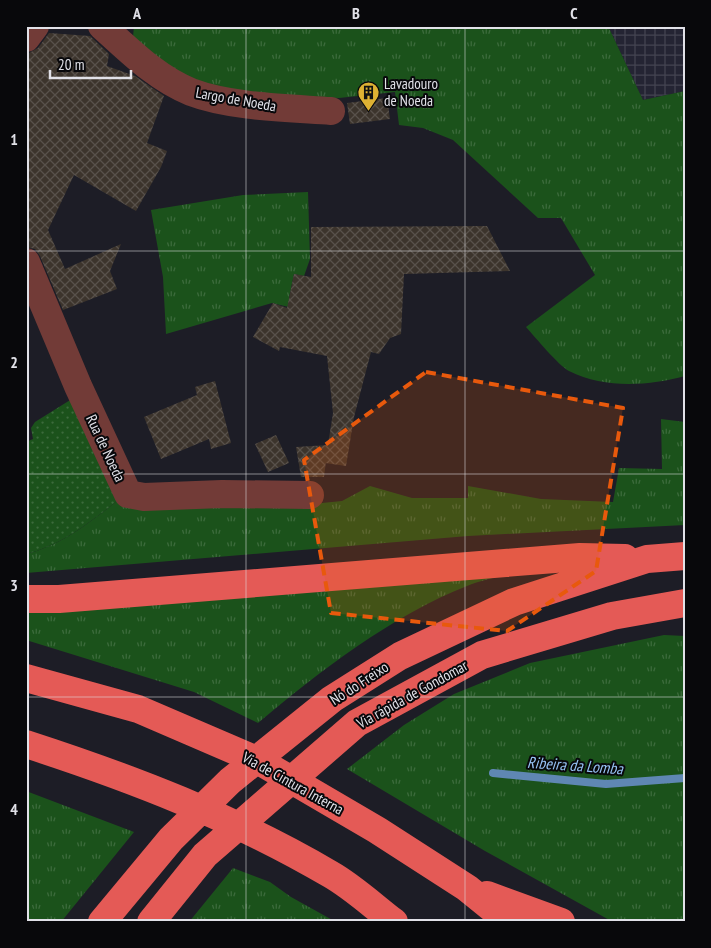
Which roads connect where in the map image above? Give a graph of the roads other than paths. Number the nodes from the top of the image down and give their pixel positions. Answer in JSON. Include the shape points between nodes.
{"nodes":[{"id":1,"x":35,"y":26,"type":"edge"},
{"id":2,"x":102,"y":26,"type":"edge"},
{"id":3,"x":26,"y":38,"type":"edge"},
{"id":4,"x":331,"y":112,"type":"dead end"},
{"id":5,"x":26,"y":262,"type":"edge"},
{"id":6,"x":310,"y":495,"type":"dead end"},
{"id":7,"x":685,"y":556,"type":"edge"},
{"id":8,"x":647,"y":559,"type":"junction"},
{"id":9,"x":26,"y":599,"type":"edge"},
{"id":10,"x":685,"y":603,"type":"edge"},
{"id":11,"x":26,"y":678,"type":"edge"},
{"id":12,"x":26,"y":744,"type":"edge"},
{"id":13,"x":467,"y":888,"type":"junction"},
{"id":14,"x":102,"y":922,"type":"edge"},
{"id":15,"x":151,"y":922,"type":"edge"},
{"id":16,"x":394,"y":922,"type":"edge"},
{"id":17,"x":509,"y":922,"type":"edge"},
{"id":18,"x":561,"y":922,"type":"edge"}],
"edges":[{"from":1,"to":3,"type":"street"},
{"from":2,"to":4,"type":"street","name":"Largo de Noeda","via":[[149,68],[191,92],[229,100]]},
{"from":5,"to":6,"type":"street","name":"Rua de Noeda","via":[[128,494]]},
{"from":7,"to":8,"type":"highway","name":"Nó do Freixo"},
{"from":8,"to":9,"type":"highway","via":[[580,557]]},
{"from":8,"to":14,"type":"highway","name":"Nó do Freixo","via":[[489,613],[400,656],[332,699],[224,788],[171,839]]},
{"from":10,"to":15,"type":"highway","name":"Via rápida de Gondomar","via":[[612,616],[482,655],[357,723],[205,855]]},
{"from":11,"to":13,"type":"highway","name":"Via de Cintura Interna","via":[[138,710],[259,761],[377,830]]},
{"from":12,"to":16,"type":"highway","via":[[102,769],[220,817],[332,874]]},
{"from":13,"to":17,"type":"highway","name":"Via de Cintura Interna"},
{"from":13,"to":18,"type":"highway"}]}
